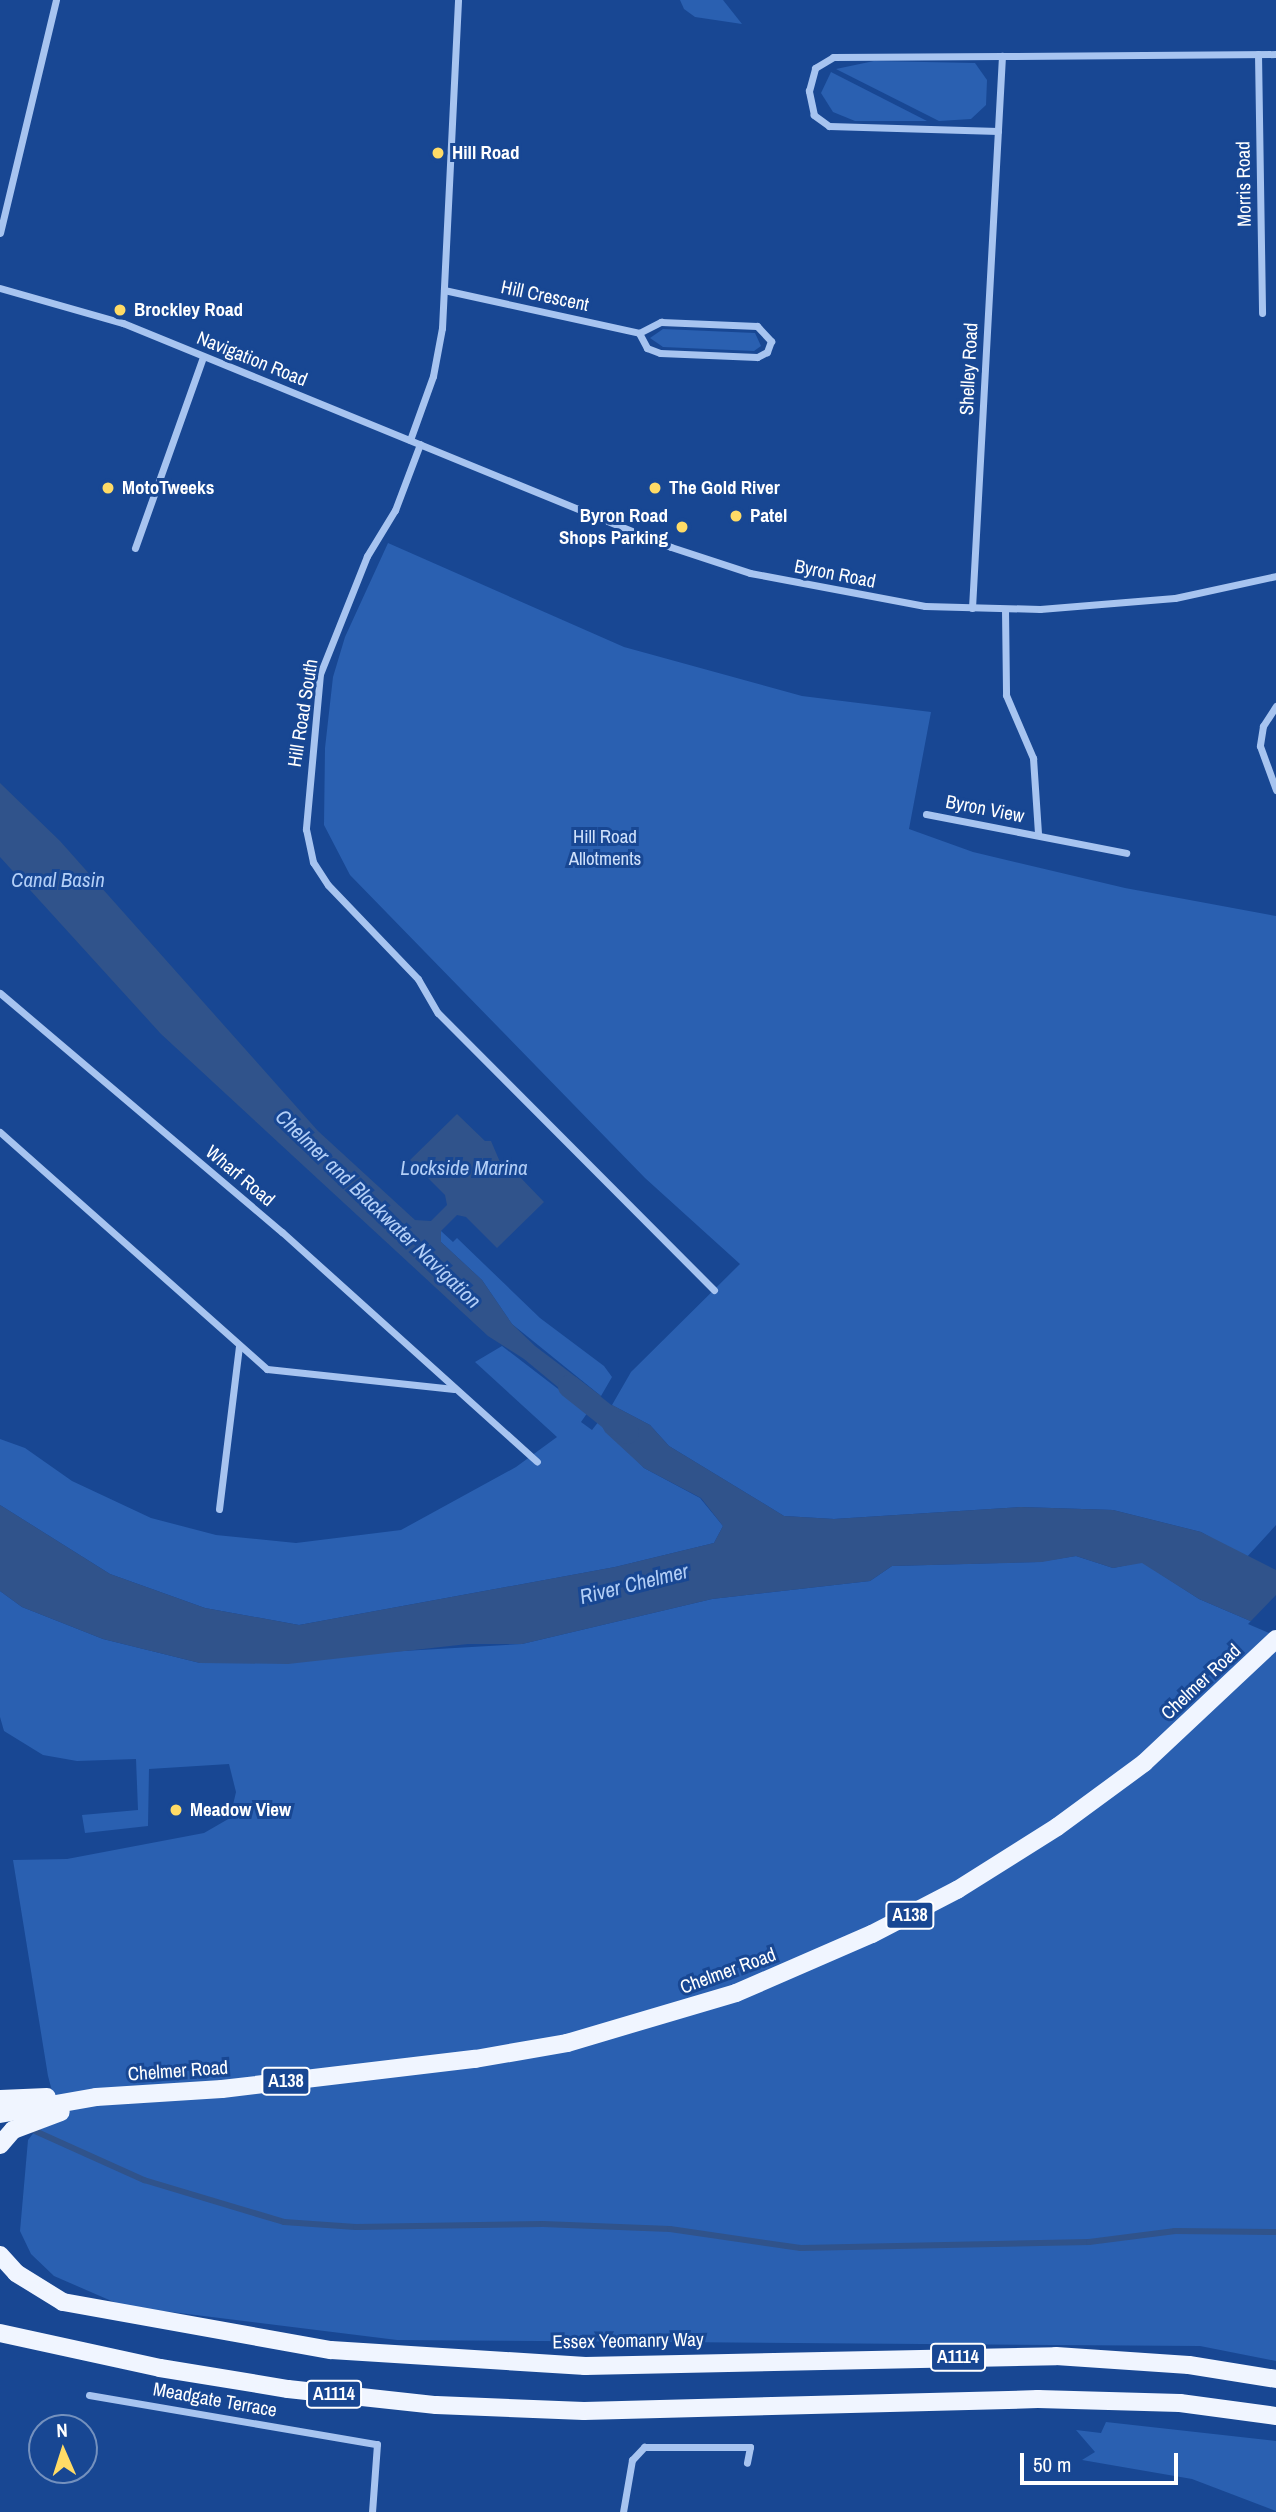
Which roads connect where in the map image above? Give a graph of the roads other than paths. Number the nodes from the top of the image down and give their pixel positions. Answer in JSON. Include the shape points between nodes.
{"nodes":[{"id":1,"x":56,"y":0,"type":"edge"},
{"id":2,"x":458,"y":0,"type":"edge"},
{"id":3,"x":1258,"y":54,"type":"junction"},
{"id":4,"x":1276,"y":54,"type":"edge"},
{"id":5,"x":1002,"y":56,"type":"junction"},
{"id":6,"x":998,"y":131,"type":"junction"},
{"id":7,"x":0,"y":233,"type":"edge"},
{"id":8,"x":0,"y":288,"type":"edge"},
{"id":9,"x":444,"y":290,"type":"junction"},
{"id":10,"x":1262,"y":313,"type":"dead end"},
{"id":11,"x":639,"y":333,"type":"junction"},
{"id":12,"x":203,"y":357,"type":"junction"},
{"id":13,"x":410,"y":439,"type":"junction"},
{"id":14,"x":420,"y":444,"type":"junction"},
{"id":15,"x":135,"y":548,"type":"dead end"},
{"id":16,"x":1276,"y":576,"type":"edge"},
{"id":17,"x":972,"y":608,"type":"junction"},
{"id":18,"x":1005,"y":609,"type":"junction"},
{"id":19,"x":1276,"y":706,"type":"edge"},
{"id":20,"x":1276,"y":790,"type":"edge"},
{"id":21,"x":926,"y":814,"type":"dead end"},
{"id":22,"x":1038,"y":835,"type":"junction"},
{"id":23,"x":1126,"y":853,"type":"dead end"},
{"id":24,"x":0,"y":993,"type":"edge"},
{"id":25,"x":0,"y":1132,"type":"edge"},
{"id":26,"x":714,"y":1290,"type":"dead end"},
{"id":27,"x":239,"y":1346,"type":"junction"},
{"id":28,"x":455,"y":1390,"type":"junction"},
{"id":29,"x":537,"y":1462,"type":"dead end"},
{"id":30,"x":219,"y":1509,"type":"dead end"},
{"id":31,"x":1276,"y":1639,"type":"edge"},
{"id":32,"x":96,"y":2097,"type":"junction"},
{"id":33,"x":0,"y":2099,"type":"edge"},
{"id":34,"x":0,"y":2114,"type":"edge"},
{"id":35,"x":0,"y":2145,"type":"edge"},
{"id":36,"x":0,"y":2255,"type":"edge"},
{"id":37,"x":0,"y":2333,"type":"edge"},
{"id":38,"x":1276,"y":2379,"type":"edge"},
{"id":39,"x":89,"y":2395,"type":"dead end"},
{"id":40,"x":1276,"y":2416,"type":"edge"},
{"id":41,"x":747,"y":2463,"type":"dead end"},
{"id":42,"x":372,"y":2512,"type":"edge"},
{"id":43,"x":623,"y":2512,"type":"edge"}],
"edges":[{"from":1,"to":7,"type":"street"},
{"from":2,"to":9,"type":"street"},
{"from":3,"to":4,"type":"street"},
{"from":3,"to":5,"type":"street"},
{"from":3,"to":10,"type":"street","name":"Morris Road"},
{"from":5,"to":6,"type":"street","name":"Shelley Road"},
{"from":5,"to":6,"type":"street","via":[[833,57],[815,68],[809,91],[814,115],[829,126]]},
{"from":6,"to":17,"type":"street","name":"Shelley Road"},
{"from":8,"to":12,"type":"street","name":"Navigation Road","via":[[123,323]]},
{"from":9,"to":11,"type":"street","name":"Hill Crescent"},
{"from":9,"to":13,"type":"street","via":[[433,376]]},
{"from":11,"to":11,"type":"street","name":"Hill Crescent","via":[[661,322],[757,326],[771,341],[767,352],[757,358],[660,353],[647,348]]},
{"from":12,"to":13,"type":"street","name":"Navigation Road"},
{"from":12,"to":15,"type":"street"},
{"from":13,"to":14,"type":"street","name":"Byron Road"},
{"from":14,"to":17,"type":"street","name":"Byron Road","via":[[714,563],[824,590],[925,606]]},
{"from":14,"to":26,"type":"street","name":"Hill Road South","via":[[395,510],[367,556],[320,674],[306,829],[313,862],[418,979],[438,1013]]},
{"from":16,"to":18,"type":"street","name":"Byron Road","via":[[1175,598]]},
{"from":17,"to":18,"type":"street","name":"Byron Road"},
{"from":18,"to":22,"type":"street","name":"Byron View","via":[[1006,695],[1033,758]]},
{"from":19,"to":20,"type":"street","via":[[1263,726],[1260,746]]},
{"from":21,"to":22,"type":"street","name":"Byron View"},
{"from":22,"to":23,"type":"street","name":"Byron View"},
{"from":24,"to":28,"type":"street","name":"Wharf Road","via":[[282,1232]]},
{"from":25,"to":27,"type":"street"},
{"from":27,"to":28,"type":"street","via":[[267,1369]]},
{"from":27,"to":30,"type":"street"},
{"from":28,"to":29,"type":"street","name":"Wharf Road"},
{"from":31,"to":32,"type":"main road","name":"Chelmer Road","number":"A138","via":[[1144,1763],[1057,1827],[884,1928],[736,1993],[568,2043],[475,2059],[222,2089]]},
{"from":32,"to":33,"type":"main road","number":"A138"},
{"from":32,"to":34,"type":"main road","name":"Chelmer Road","number":"A138"},
{"from":32,"to":35,"type":"main road","name":"Chelmer Road","number":"A138","via":[[13,2130]]},
{"from":36,"to":38,"type":"main road","name":"Essex Yeomanry Way","number":"A1114","via":[[16,2273],[63,2302],[331,2350],[585,2366],[1056,2356],[1189,2365]]},
{"from":37,"to":40,"type":"main road","number":"A1114","via":[[160,2368],[288,2389],[436,2405],[584,2411],[1038,2399],[1180,2403]]},
{"from":39,"to":42,"type":"street","name":"Meadgate Terrace","via":[[377,2444]]},
{"from":41,"to":43,"type":"street","via":[[750,2447],[644,2447],[632,2460]]}]}
